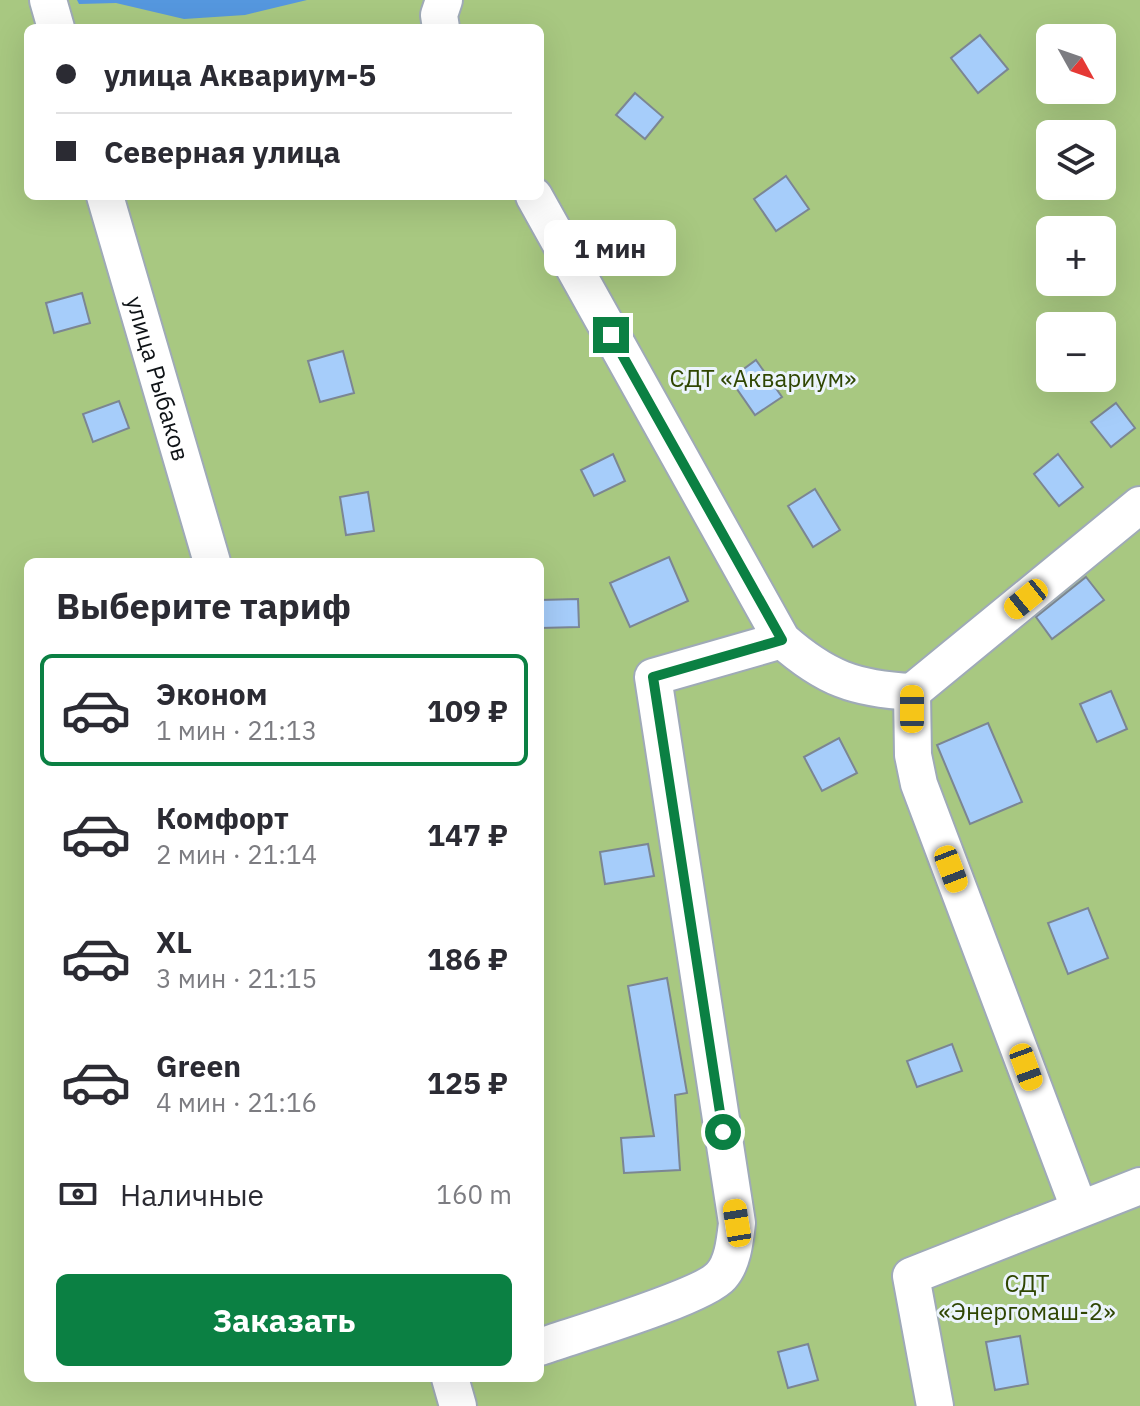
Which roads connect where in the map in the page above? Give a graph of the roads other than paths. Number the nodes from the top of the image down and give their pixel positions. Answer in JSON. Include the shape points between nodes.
{"nodes":[{"id":1,"x":48,"y":0,"type":"edge"},
{"id":2,"x":444,"y":0,"type":"edge"},
{"id":3,"x":55,"y":24,"type":"edge"},
{"id":4,"x":440,"y":24,"type":"edge"},
{"id":5,"x":106,"y":200,"type":"edge"},
{"id":6,"x":536,"y":200,"type":"edge"},
{"id":7,"x":1140,"y":505,"type":"edge"},
{"id":8,"x":211,"y":558,"type":"edge"},
{"id":9,"x":782,"y":640,"type":"junction"},
{"id":10,"x":912,"y":692,"type":"junction"},
{"id":11,"x":1140,"y":1186,"type":"edge"},
{"id":12,"x":1079,"y":1208,"type":"junction"},
{"id":13,"x":544,"y":1346,"type":"edge"},
{"id":14,"x":452,"y":1382,"type":"edge"},
{"id":15,"x":458,"y":1406,"type":"edge"},
{"id":16,"x":935,"y":1406,"type":"edge"}],
"edges":[{"from":1,"to":3,"type":"street"},
{"from":2,"to":4,"type":"street"},
{"from":5,"to":8,"type":"street","name":"улица Рыбаков"},
{"from":6,"to":9,"type":"street"},
{"from":7,"to":10,"type":"street"},
{"from":9,"to":10,"type":"street","via":[[813,668],[851,685]]},
{"from":9,"to":13,"type":"street","via":[[653,677],[737,1223],[734,1248],[721,1276],[695,1293]]},
{"from":10,"to":12,"type":"street","via":[[919,784]]},
{"from":11,"to":12,"type":"street"},
{"from":12,"to":16,"type":"street","via":[[911,1276]]},
{"from":14,"to":15,"type":"street"}]}
